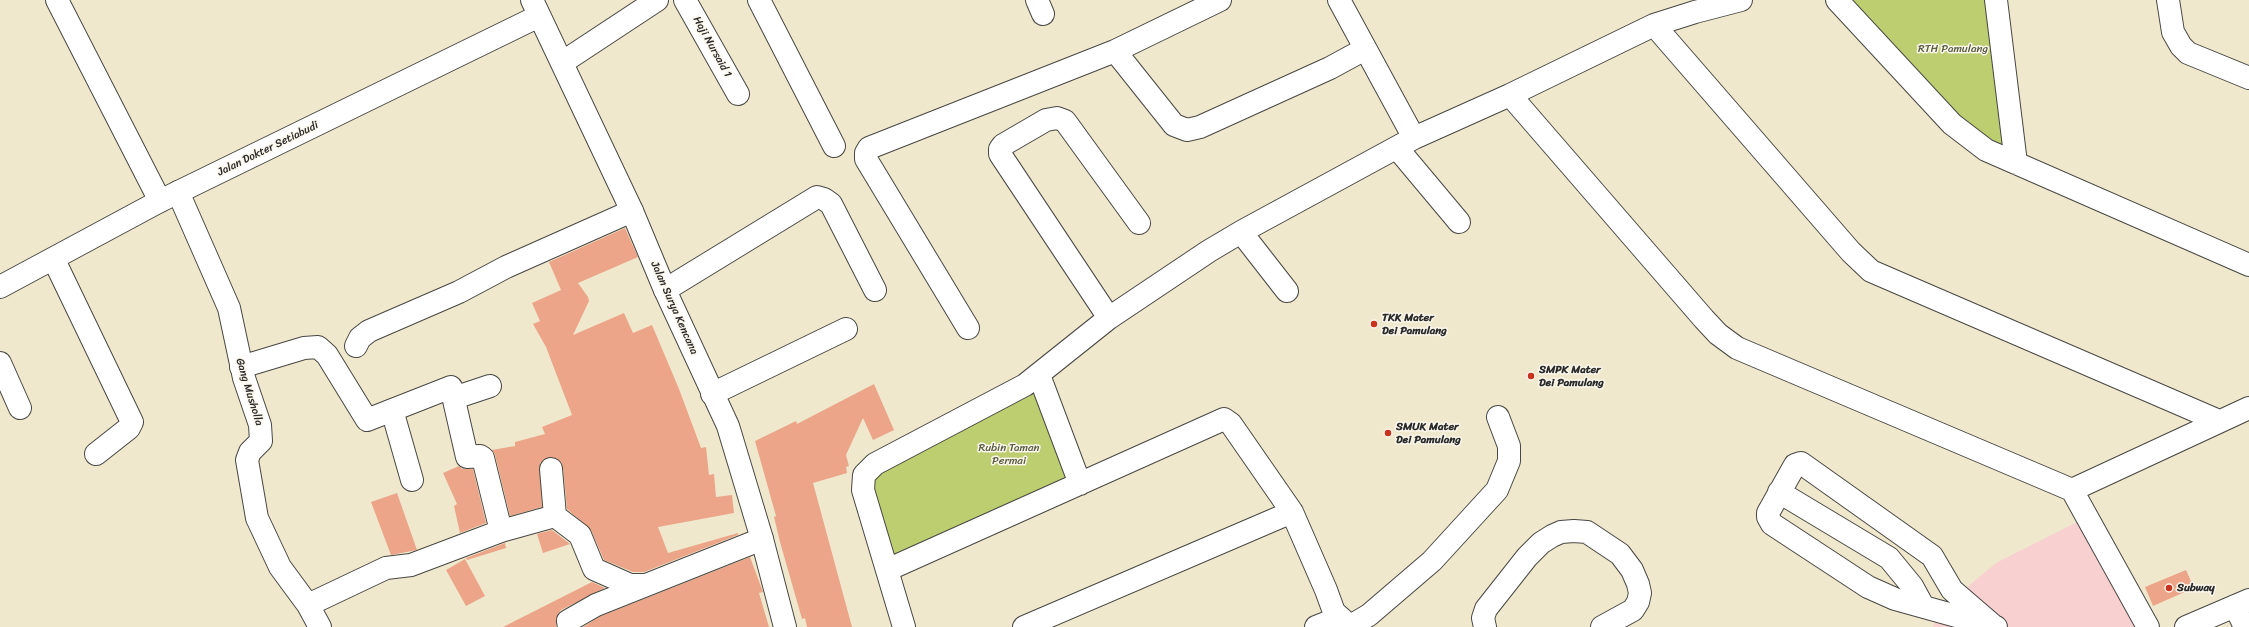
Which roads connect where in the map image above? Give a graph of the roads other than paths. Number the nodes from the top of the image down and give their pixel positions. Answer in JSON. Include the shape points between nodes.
{"nodes":[{"id":1,"x":57,"y":0,"type":"edge"},
{"id":2,"x":657,"y":0,"type":"edge"},
{"id":3,"x":686,"y":0,"type":"edge"},
{"id":4,"x":759,"y":0,"type":"edge"},
{"id":5,"x":1220,"y":0,"type":"edge"},
{"id":6,"x":1339,"y":0,"type":"edge"},
{"id":7,"x":1741,"y":0,"type":"edge"},
{"id":8,"x":1837,"y":0,"type":"edge"},
{"id":9,"x":1996,"y":0,"type":"edge"},
{"id":10,"x":2168,"y":0,"type":"edge"},
{"id":11,"x":535,"y":8,"type":"edge"},
{"id":12,"x":1654,"y":26,"type":"junction"},
{"id":13,"x":1365,"y":49,"type":"junction"},
{"id":14,"x":1115,"y":51,"type":"junction"},
{"id":15,"x":563,"y":62,"type":"junction"},
{"id":16,"x":2249,"y":78,"type":"edge"},
{"id":17,"x":738,"y":94,"type":"dead end"},
{"id":18,"x":1510,"y":95,"type":"junction"},
{"id":19,"x":1405,"y":143,"type":"junction"},
{"id":20,"x":834,"y":146,"type":"dead end"},
{"id":21,"x":2016,"y":163,"type":"junction"},
{"id":22,"x":169,"y":197,"type":"junction"},
{"id":23,"x":632,"y":211,"type":"junction"},
{"id":24,"x":1459,"y":222,"type":"dead end"},
{"id":25,"x":1139,"y":223,"type":"dead end"},
{"id":26,"x":1241,"y":232,"type":"junction"},
{"id":27,"x":54,"y":260,"type":"junction"},
{"id":28,"x":2249,"y":265,"type":"edge"},
{"id":29,"x":0,"y":287,"type":"edge"},
{"id":30,"x":665,"y":290,"type":"junction"},
{"id":31,"x":875,"y":290,"type":"dead end"},
{"id":32,"x":1287,"y":291,"type":"dead end"},
{"id":33,"x":1109,"y":318,"type":"junction"},
{"id":34,"x":968,"y":328,"type":"dead end"},
{"id":35,"x":846,"y":329,"type":"dead end"},
{"id":36,"x":356,"y":346,"type":"dead end"},
{"id":37,"x":241,"y":367,"type":"junction"},
{"id":38,"x":2,"y":371,"type":"edge"},
{"id":39,"x":1039,"y":375,"type":"junction"},
{"id":40,"x":490,"y":386,"type":"dead end"},
{"id":41,"x":453,"y":393,"type":"junction"},
{"id":42,"x":712,"y":394,"type":"junction"},
{"id":43,"x":20,"y":408,"type":"dead end"},
{"id":44,"x":2249,"y":408,"type":"edge"},
{"id":45,"x":392,"y":410,"type":"junction"},
{"id":46,"x":1498,"y":417,"type":"dead end"},
{"id":47,"x":2219,"y":421,"type":"junction"},
{"id":48,"x":96,"y":454,"type":"dead end"},
{"id":49,"x":551,"y":469,"type":"dead end"},
{"id":50,"x":412,"y":480,"type":"dead end"},
{"id":51,"x":1080,"y":484,"type":"junction"},
{"id":52,"x":2072,"y":490,"type":"junction"},
{"id":53,"x":1779,"y":492,"type":"junction"},
{"id":54,"x":1292,"y":512,"type":"junction"},
{"id":55,"x":555,"y":516,"type":"junction"},
{"id":56,"x":501,"y":531,"type":"junction"},
{"id":57,"x":762,"y":540,"type":"junction"},
{"id":58,"x":888,"y":570,"type":"junction"},
{"id":59,"x":644,"y":585,"type":"junction"},
{"id":60,"x":2242,"y":603,"type":"edge"},
{"id":61,"x":308,"y":605,"type":"junction"},
{"id":62,"x":1924,"y":606,"type":"junction"},
{"id":63,"x":1333,"y":624,"type":"edge"},
{"id":64,"x":320,"y":627,"type":"edge"},
{"id":65,"x":569,"y":627,"type":"edge"},
{"id":66,"x":785,"y":627,"type":"edge"},
{"id":67,"x":904,"y":627,"type":"edge"},
{"id":68,"x":1024,"y":627,"type":"edge"},
{"id":69,"x":1485,"y":627,"type":"edge"},
{"id":70,"x":1602,"y":627,"type":"edge"},
{"id":71,"x":1996,"y":627,"type":"edge"},
{"id":72,"x":2148,"y":627,"type":"edge"},
{"id":73,"x":2186,"y":627,"type":"edge"},
{"id":74,"x":2245,"y":627,"type":"edge"}],
"edges":[{"from":1,"to":22,"type":"street","name":"Gang Musholla"},
{"from":2,"to":15,"type":"street"},
{"from":3,"to":17,"type":"street","name":"Haji Nursaid 1"},
{"from":4,"to":20,"type":"street"},
{"from":5,"to":14,"type":"street"},
{"from":6,"to":13,"type":"street"},
{"from":7,"to":12,"type":"street"},
{"from":8,"to":21,"type":"street","via":[[1952,124],[1986,150]]},
{"from":9,"to":21,"type":"street"},
{"from":10,"to":16,"type":"street","via":[[2173,32],[2188,53]]},
{"from":11,"to":15,"type":"street","name":"Jalan Surya Kencana"},
{"from":11,"to":22,"type":"street","name":"Jalan Dokter Setiabudi"},
{"from":12,"to":18,"type":"street"},
{"from":12,"to":47,"type":"street","via":[[1851,252],[1871,271]]},
{"from":13,"to":14,"type":"street","via":[[1330,68],[1200,127],[1187,130],[1174,125]]},
{"from":13,"to":19,"type":"street"},
{"from":14,"to":34,"type":"street","via":[[870,148],[866,153],[866,159]]},
{"from":15,"to":23,"type":"street","name":"Jalan Surya Kencana"},
{"from":18,"to":19,"type":"street"},
{"from":18,"to":52,"type":"street","via":[[1704,319],[1718,334],[1737,348]]},
{"from":19,"to":24,"type":"street"},
{"from":19,"to":26,"type":"street"},
{"from":21,"to":28,"type":"street"},
{"from":22,"to":27,"type":"street","name":"Jalan Dokter Setiabudi"},
{"from":22,"to":37,"type":"street","name":"Gang Musholla","via":[[229,308]]},
{"from":23,"to":30,"type":"street","name":"Jalan Surya Kencana"},
{"from":23,"to":36,"type":"street","via":[[369,331],[360,338]]},
{"from":25,"to":33,"type":"street","via":[[1065,121],[1057,118],[1046,120],[1002,145],[1000,154]]},
{"from":26,"to":32,"type":"street"},
{"from":26,"to":33,"type":"street"},
{"from":27,"to":29,"type":"street","name":"Jalan Dokter Setiabudi"},
{"from":27,"to":48,"type":"street","via":[[132,422],[129,428]]},
{"from":30,"to":31,"type":"street","via":[[817,197],[831,204]]},
{"from":30,"to":42,"type":"street","name":"Jalan Surya Kencana"},
{"from":33,"to":39,"type":"street"},
{"from":35,"to":42,"type":"street"},
{"from":37,"to":45,"type":"street","via":[[304,348],[318,347],[327,355],[367,420]]},
{"from":37,"to":61,"type":"street","name":"Gang Musholla","via":[[262,437],[247,460],[257,518],[280,567]]},
{"from":38,"to":43,"type":"street"},
{"from":39,"to":51,"type":"street"},
{"from":39,"to":58,"type":"street","via":[[1025,386],[875,464],[864,475],[863,490]]},
{"from":40,"to":41,"type":"street"},
{"from":41,"to":45,"type":"street"},
{"from":41,"to":56,"type":"street","via":[[467,457],[482,458]]},
{"from":42,"to":57,"type":"street","name":"Jalan Surya Kencana","via":[[728,426]]},
{"from":44,"to":47,"type":"street"},
{"from":45,"to":50,"type":"street"},
{"from":46,"to":63,"type":"street","via":[[1509,446],[1509,461],[1497,490],[1432,561],[1369,616]]},
{"from":47,"to":52,"type":"street"},
{"from":49,"to":55,"type":"street"},
{"from":51,"to":54,"type":"street","via":[[1224,419],[1231,424]]},
{"from":51,"to":58,"type":"street"},
{"from":52,"to":72,"type":"street"},
{"from":53,"to":62,"type":"street","via":[[1889,558],[1912,586]]},
{"from":53,"to":62,"type":"street","via":[[1768,513],[1772,524],[1868,587],[1895,599]]},
{"from":53,"to":71,"type":"street","via":[[1795,465],[1801,463],[1932,556],[1952,590]]},
{"from":54,"to":63,"type":"street","via":[[1326,590]]},
{"from":54,"to":68,"type":"street"},
{"from":55,"to":56,"type":"street"},
{"from":55,"to":59,"type":"street","via":[[580,535],[594,568],[630,585]]},
{"from":56,"to":61,"type":"street","via":[[411,565],[386,568]]},
{"from":57,"to":59,"type":"street"},
{"from":57,"to":66,"type":"street","name":"Jalan Surya Kencana"},
{"from":58,"to":67,"type":"street"},
{"from":59,"to":65,"type":"street","via":[[596,605],[568,621]]},
{"from":60,"to":73,"type":"street"},
{"from":60,"to":74,"type":"street"},
{"from":61,"to":64,"type":"street","name":"Gang Musholla"},
{"from":62,"to":71,"type":"street"},
{"from":69,"to":70,"type":"street","via":[[1483,618],[1486,609],[1527,557],[1540,543],[1552,536],[1574,531],[1587,532],[1620,554],[1632,570],[1638,584],[1638,602],[1632,610]]}]}
